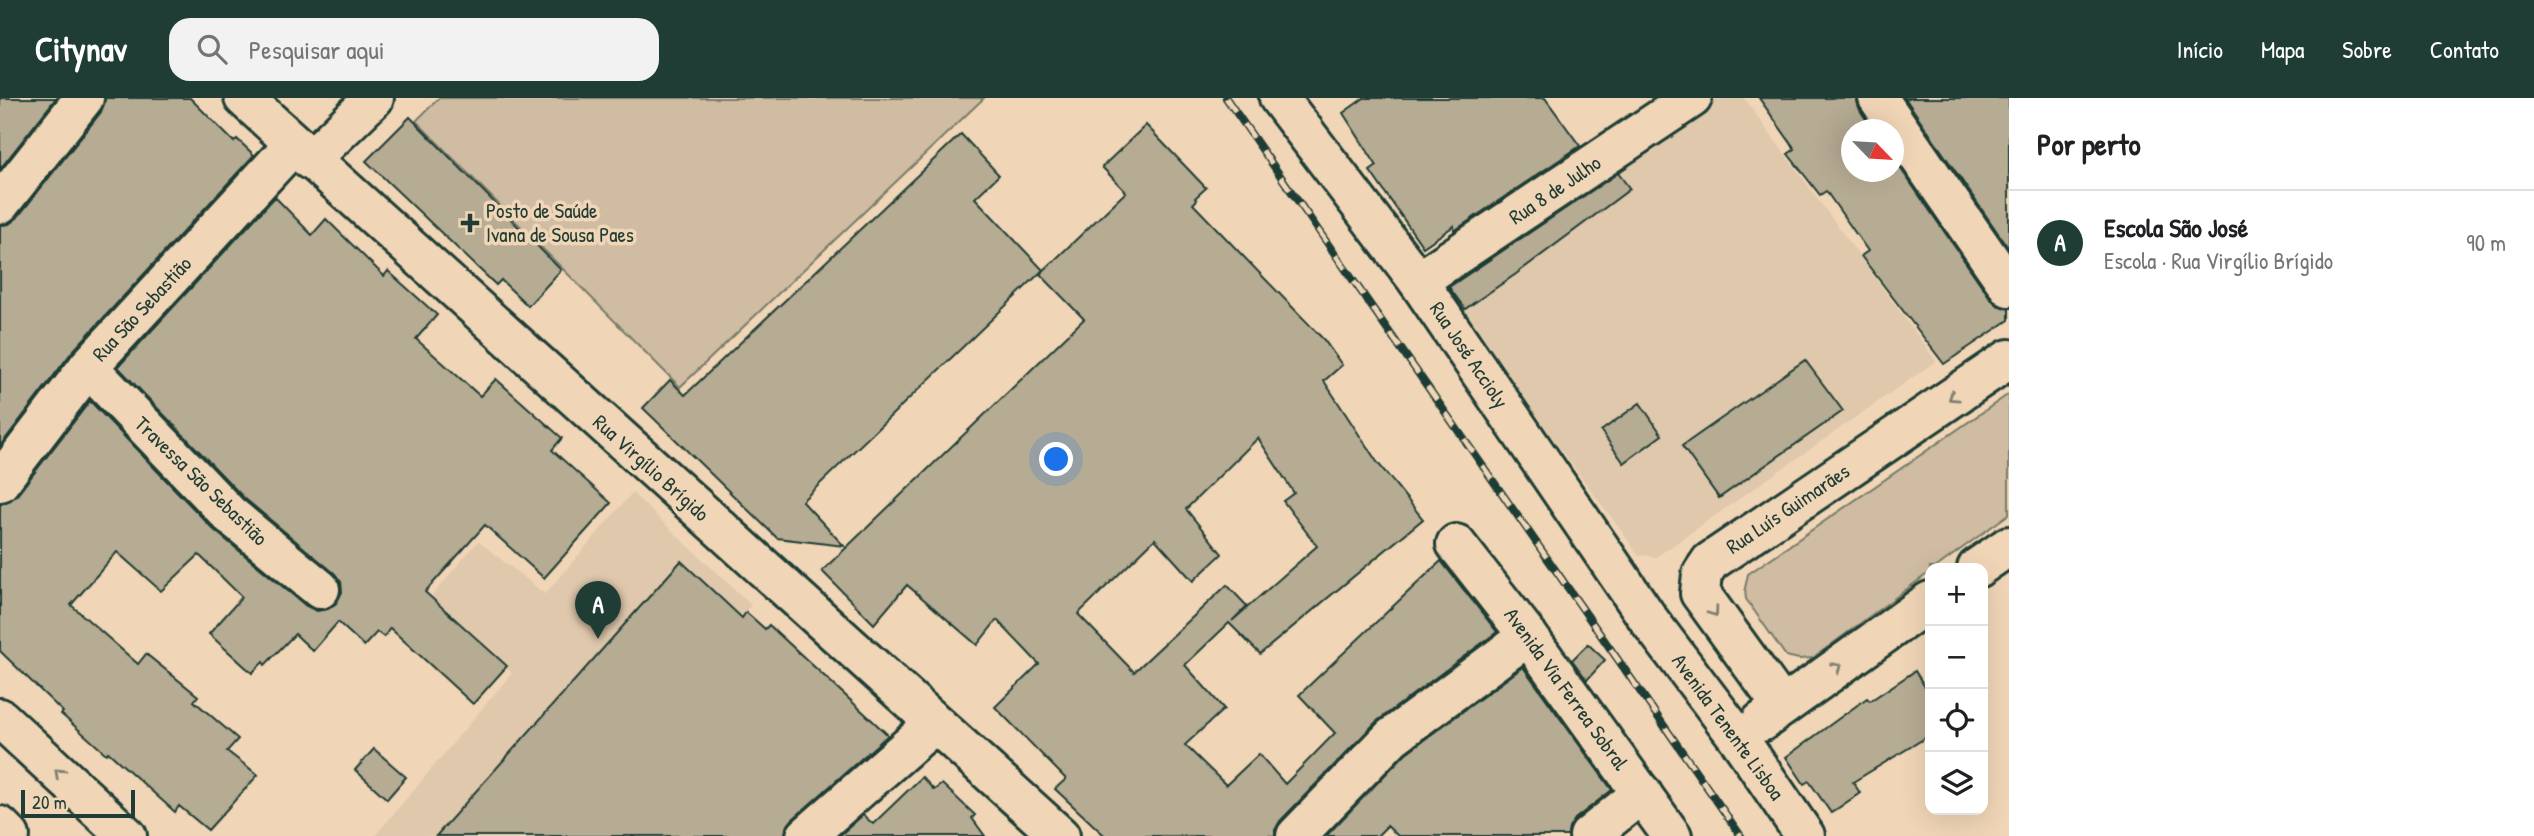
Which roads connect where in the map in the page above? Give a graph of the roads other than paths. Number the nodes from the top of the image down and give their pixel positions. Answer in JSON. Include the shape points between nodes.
{"nodes":[{"id":1,"x":84,"y":98,"type":"edge"},
{"id":2,"x":244,"y":98,"type":"edge"},
{"id":3,"x":374,"y":98,"type":"edge"},
{"id":4,"x":1279,"y":98,"type":"edge"},
{"id":5,"x":1692,"y":98,"type":"edge"},
{"id":6,"x":1878,"y":98,"type":"edge"},
{"id":7,"x":302,"y":152,"type":"junction"},
{"id":8,"x":0,"y":204,"type":"edge"},
{"id":9,"x":1418,"y":281,"type":"junction"},
{"id":10,"x":2009,"y":287,"type":"edge"},
{"id":11,"x":2009,"y":359,"type":"edge"},
{"id":12,"x":88,"y":367,"type":"junction"},
{"id":13,"x":0,"y":482,"type":"edge"},
{"id":14,"x":1456,"y":544,"type":"dead end"},
{"id":15,"x":2009,"y":546,"type":"edge"},
{"id":16,"x":1984,"y":563,"type":"edge"},
{"id":17,"x":320,"y":589,"type":"dead end"},
{"id":18,"x":1925,"y":605,"type":"edge"},
{"id":19,"x":1649,"y":620,"type":"joint"},
{"id":20,"x":1528,"y":636,"type":"junction"},
{"id":21,"x":1782,"y":706,"type":"junction"},
{"id":22,"x":0,"y":718,"type":"edge"},
{"id":23,"x":934,"y":724,"type":"junction"},
{"id":24,"x":1739,"y":739,"type":"junction"},
{"id":25,"x":1642,"y":793,"type":"junction"},
{"id":26,"x":0,"y":826,"type":"edge"},
{"id":27,"x":10,"y":836,"type":"edge"},
{"id":28,"x":127,"y":836,"type":"edge"},
{"id":29,"x":806,"y":836,"type":"edge"},
{"id":30,"x":1060,"y":836,"type":"edge"},
{"id":31,"x":1296,"y":836,"type":"edge"},
{"id":32,"x":1589,"y":836,"type":"edge"},
{"id":33,"x":1671,"y":836,"type":"edge"},
{"id":34,"x":1805,"y":836,"type":"edge"}],
"edges":[{"from":1,"to":8,"type":"street"},
{"from":2,"to":7,"type":"street","name":"Rua Virgílio Brígido"},
{"from":3,"to":7,"type":"street","name":"Rua São Sebastião"},
{"from":4,"to":9,"type":"street","name":"Rua José Accioly"},
{"from":5,"to":9,"type":"street","name":"Rua 8 de Julho"},
{"from":6,"to":10,"type":"street"},
{"from":7,"to":12,"type":"street","name":"Rua São Sebastião"},
{"from":7,"to":23,"type":"street","name":"Rua Virgílio Brígido"},
{"from":9,"to":19,"type":"street","name":"Rua José Accioly"},
{"from":11,"to":21,"type":"street","name":"Rua Luís Guimarães","one_way":true,"via":[[1710,562],[1702,574],[1700,593]]},
{"from":12,"to":13,"type":"street","name":"Rua São Sebastião"},
{"from":12,"to":17,"type":"street","name":"Travessa São Sebastião","via":[[229,514]]},
{"from":14,"to":20,"type":"street","name":"Avenida Via Ferrea Sobral"},
{"from":15,"to":16,"type":"street"},
{"from":21,"to":18,"type":"street","one_way":true},
{"from":19,"to":24,"type":"street","name":"Avenida Tenente Lisboa"},
{"from":20,"to":25,"type":"street","name":"Avenida Via Ferrea Sobral"},
{"from":20,"to":31,"type":"street","via":[[1392,737]]},
{"from":21,"to":24,"type":"street"},
{"from":28,"to":22,"type":"street","one_way":true},
{"from":23,"to":29,"type":"street"},
{"from":23,"to":30,"type":"street","name":"Rua Virgílio Brígido"},
{"from":24,"to":34,"type":"street","name":"Avenida Tenente Lisboa"},
{"from":25,"to":32,"type":"street"},
{"from":25,"to":33,"type":"street","name":"Avenida Via Ferrea Sobral"},
{"from":26,"to":27,"type":"street"}]}
